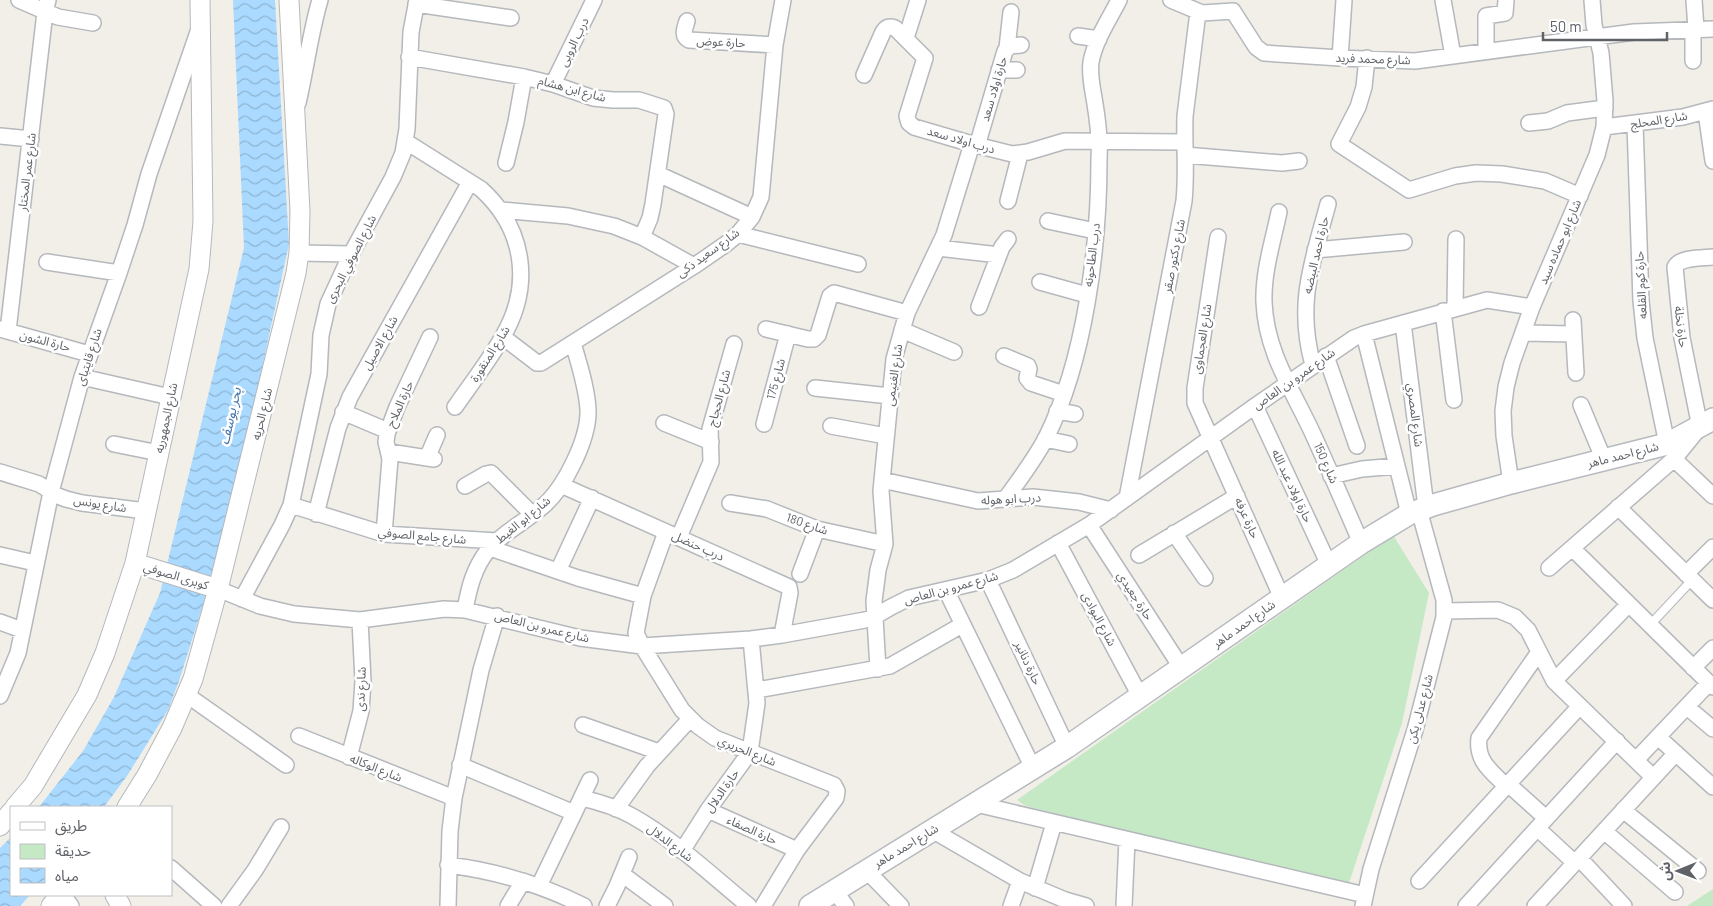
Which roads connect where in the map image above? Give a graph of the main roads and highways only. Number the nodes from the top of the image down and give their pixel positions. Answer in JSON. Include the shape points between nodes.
{"nodes":[{"id":1,"x":1706,"y":423,"type":"edge"},
{"id":2,"x":840,"y":898,"type":"edge"},
{"id":3,"x":810,"y":906,"type":"edge"}],
"edges":[{"from":1,"to":2,"type":"main road","name":"شارع احمد ماهر","via":[[1670,451],[1604,460],[1418,511],[1361,543],[1067,747],[866,870]]},
{"from":2,"to":3,"type":"main road","name":"شارع احمد ماهر"}]}
